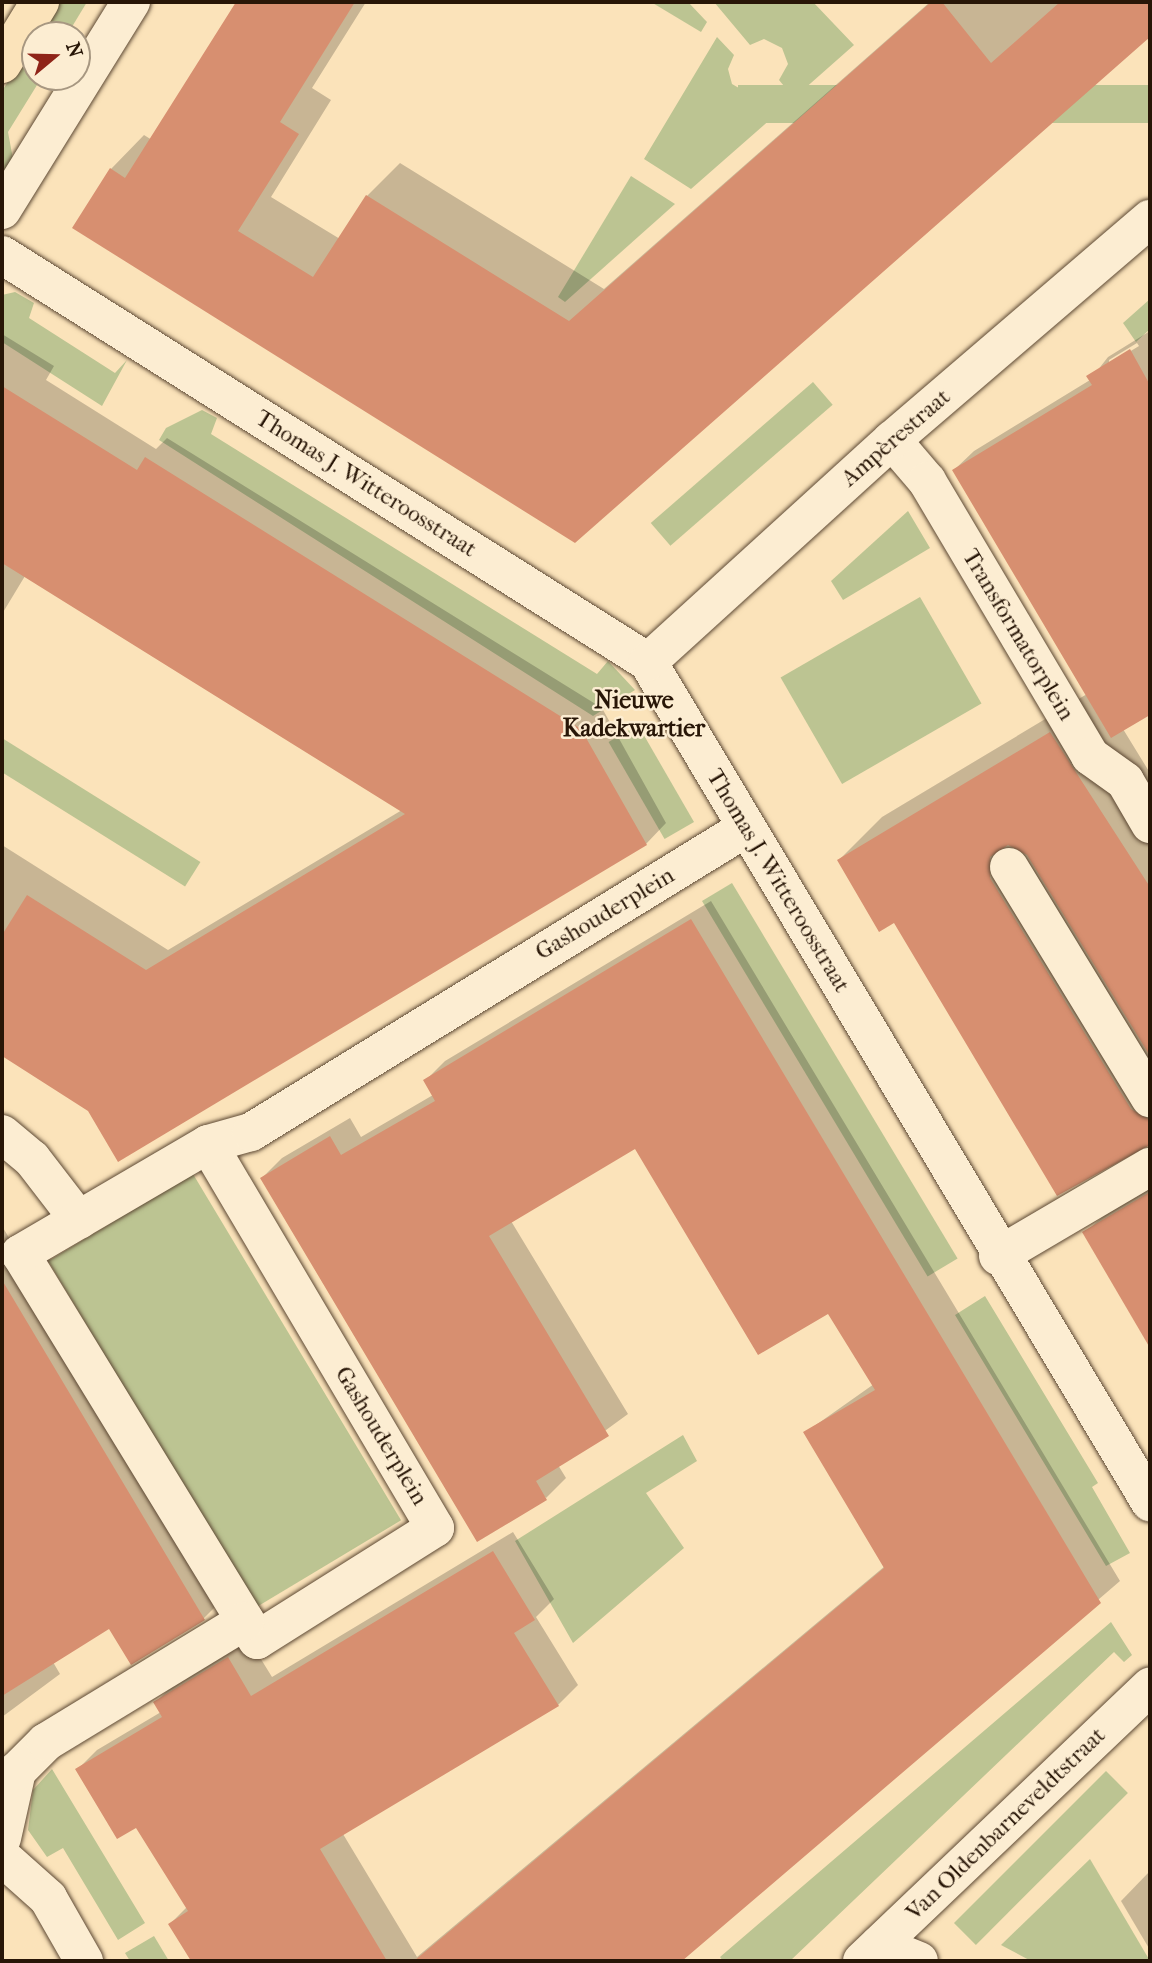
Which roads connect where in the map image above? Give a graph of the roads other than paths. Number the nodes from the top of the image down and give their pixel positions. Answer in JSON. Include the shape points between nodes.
{"nodes":[{"id":1,"x":40,"y":2,"type":"edge"},
{"id":2,"x":131,"y":2,"type":"edge"},
{"id":3,"x":2,"y":64,"type":"edge"},
{"id":4,"x":2,"y":210,"type":"edge"},
{"id":5,"x":1150,"y":219,"type":"edge"},
{"id":6,"x":2,"y":256,"type":"edge"},
{"id":7,"x":892,"y":440,"type":"junction"},
{"id":8,"x":648,"y":662,"type":"junction"},
{"id":9,"x":1150,"y":824,"type":"edge"},
{"id":10,"x":746,"y":828,"type":"junction"},
{"id":11,"x":1009,"y":867,"type":"dead end"},
{"id":12,"x":1150,"y":1098,"type":"edge"},
{"id":13,"x":2,"y":1134,"type":"edge"},
{"id":14,"x":208,"y":1144,"type":"junction"},
{"id":15,"x":1150,"y":1167,"type":"edge"},
{"id":16,"x":79,"y":1220,"type":"junction"},
{"id":17,"x":998,"y":1256,"type":"junction"},
{"id":18,"x":1150,"y":1502,"type":"edge"},
{"id":19,"x":245,"y":1621,"type":"junction"},
{"id":20,"x":1147,"y":1700,"type":"edge"},
{"id":21,"x":2,"y":1838,"type":"edge"},
{"id":22,"x":2,"y":1857,"type":"edge"},
{"id":23,"x":870,"y":1953,"type":"edge"},
{"id":24,"x":85,"y":1961,"type":"edge"},
{"id":25,"x":919,"y":1961,"type":"edge"}],
"edges":[{"from":1,"to":3,"type":"main road"},
{"from":2,"to":4,"type":"street"},
{"from":5,"to":7,"type":"street","name":"Ampèrestraat"},
{"from":6,"to":8,"type":"street","name":"Thomas J. Witteroosstraat"},
{"from":7,"to":8,"type":"street","name":"Ampèrestraat"},
{"from":7,"to":9,"type":"street","name":"Transformatorplein","via":[[927,481],[1090,756],[1125,781]]},
{"from":8,"to":10,"type":"street","name":"Thomas J. Witteroosstraat"},
{"from":10,"to":14,"type":"street","name":"Gashouderplein","via":[[251,1132]]},
{"from":10,"to":17,"type":"street","name":"Thomas J. Witteroosstraat"},
{"from":11,"to":12,"type":"street"},
{"from":13,"to":16,"type":"street","via":[[32,1159]]},
{"from":14,"to":16,"type":"street","name":"Gashouderplein"},
{"from":14,"to":19,"type":"street","name":"Gashouderplein","via":[[435,1528],[257,1640]]},
{"from":15,"to":17,"type":"street"},
{"from":16,"to":19,"type":"street","name":"Gashouderplein","via":[[20,1254]]},
{"from":17,"to":18,"type":"street","name":"Thomas J. Witteroosstraat"},
{"from":19,"to":21,"type":"street","via":[[47,1742],[17,1771]]},
{"from":20,"to":23,"type":"street","name":"Van Oldenbarneveldtstraat"},
{"from":22,"to":24,"type":"street","via":[[48,1899]]},
{"from":23,"to":25,"type":"street"}]}
